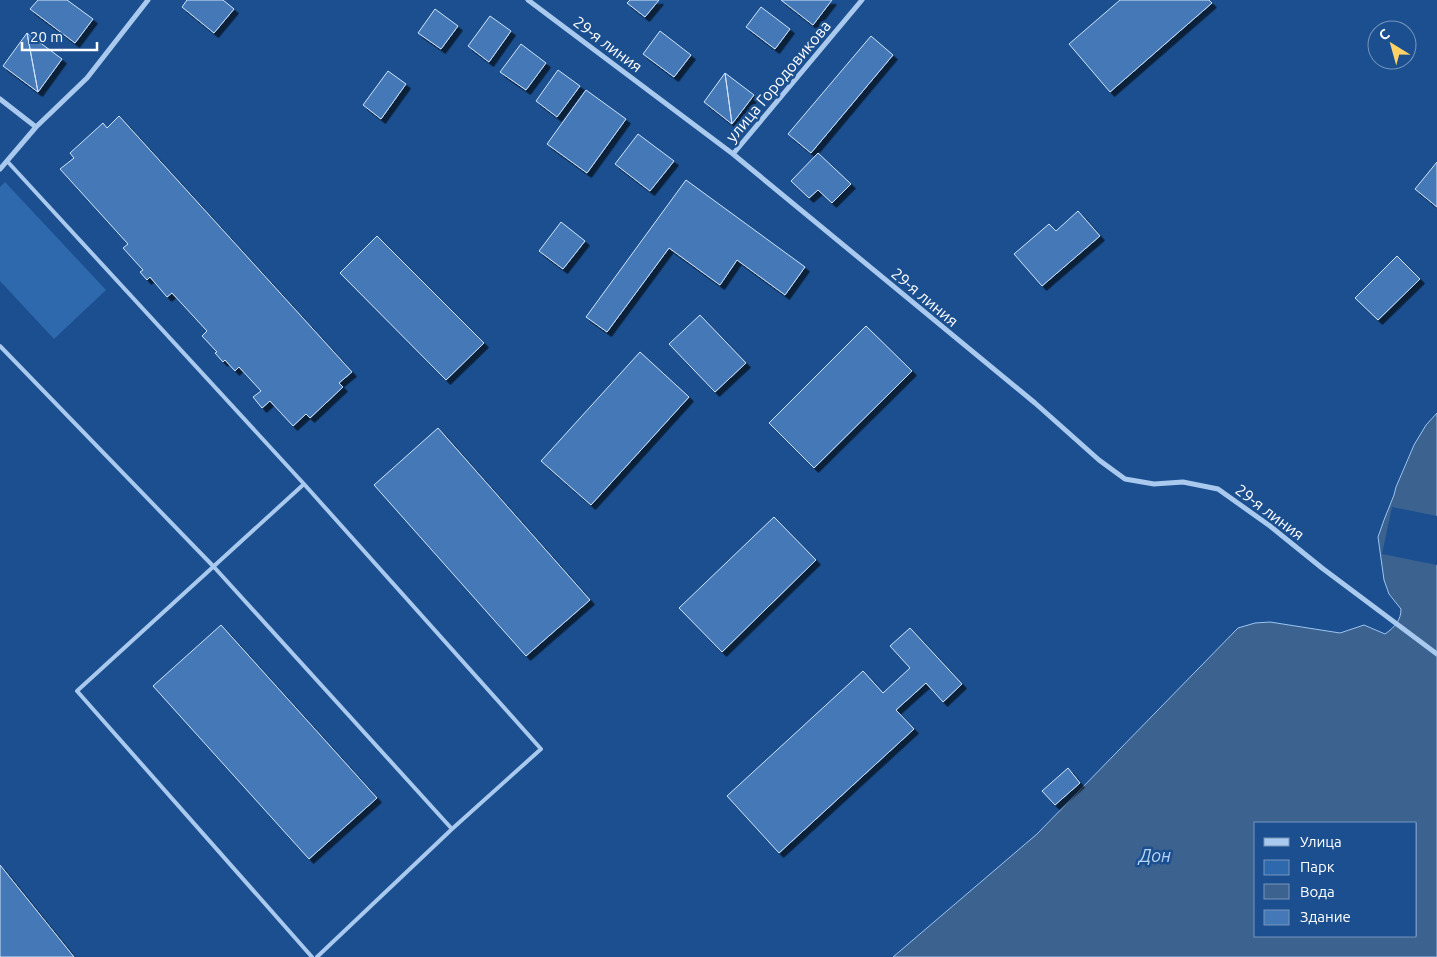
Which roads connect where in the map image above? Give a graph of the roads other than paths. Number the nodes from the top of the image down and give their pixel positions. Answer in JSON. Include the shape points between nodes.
{"nodes":[{"id":1,"x":148,"y":0,"type":"edge"},
{"id":2,"x":528,"y":0,"type":"edge"},
{"id":3,"x":862,"y":0,"type":"edge"},
{"id":4,"x":0,"y":99,"type":"edge"},
{"id":5,"x":36,"y":127,"type":"junction"},
{"id":6,"x":733,"y":154,"type":"junction"},
{"id":7,"x":7,"y":161,"type":"junction"},
{"id":8,"x":0,"y":169,"type":"edge"},
{"id":9,"x":0,"y":346,"type":"edge"},
{"id":10,"x":304,"y":484,"type":"junction"},
{"id":11,"x":214,"y":567,"type":"junction"},
{"id":12,"x":1437,"y":654,"type":"edge"},
{"id":13,"x":452,"y":828,"type":"junction"},
{"id":14,"x":312,"y":957,"type":"edge"},
{"id":15,"x":317,"y":957,"type":"edge"}],
"edges":[{"from":1,"to":5,"type":"street","via":[[87,78]]},
{"from":2,"to":6,"type":"street","name":"29-я линия"},
{"from":3,"to":6,"type":"street","name":"улица Городовикова"},
{"from":4,"to":5,"type":"street"},
{"from":5,"to":7,"type":"street"},
{"from":6,"to":12,"type":"street","name":"29-я линия","via":[[1098,460],[1125,479],[1154,484],[1183,482],[1218,489]]},
{"from":7,"to":8,"type":"street"},
{"from":7,"to":10,"type":"lane"},
{"from":9,"to":11,"type":"lane"},
{"from":10,"to":11,"type":"lane"},
{"from":10,"to":13,"type":"lane","via":[[540,748]]},
{"from":11,"to":13,"type":"lane"},
{"from":11,"to":14,"type":"lane","via":[[77,691]]},
{"from":13,"to":15,"type":"lane"}]}
